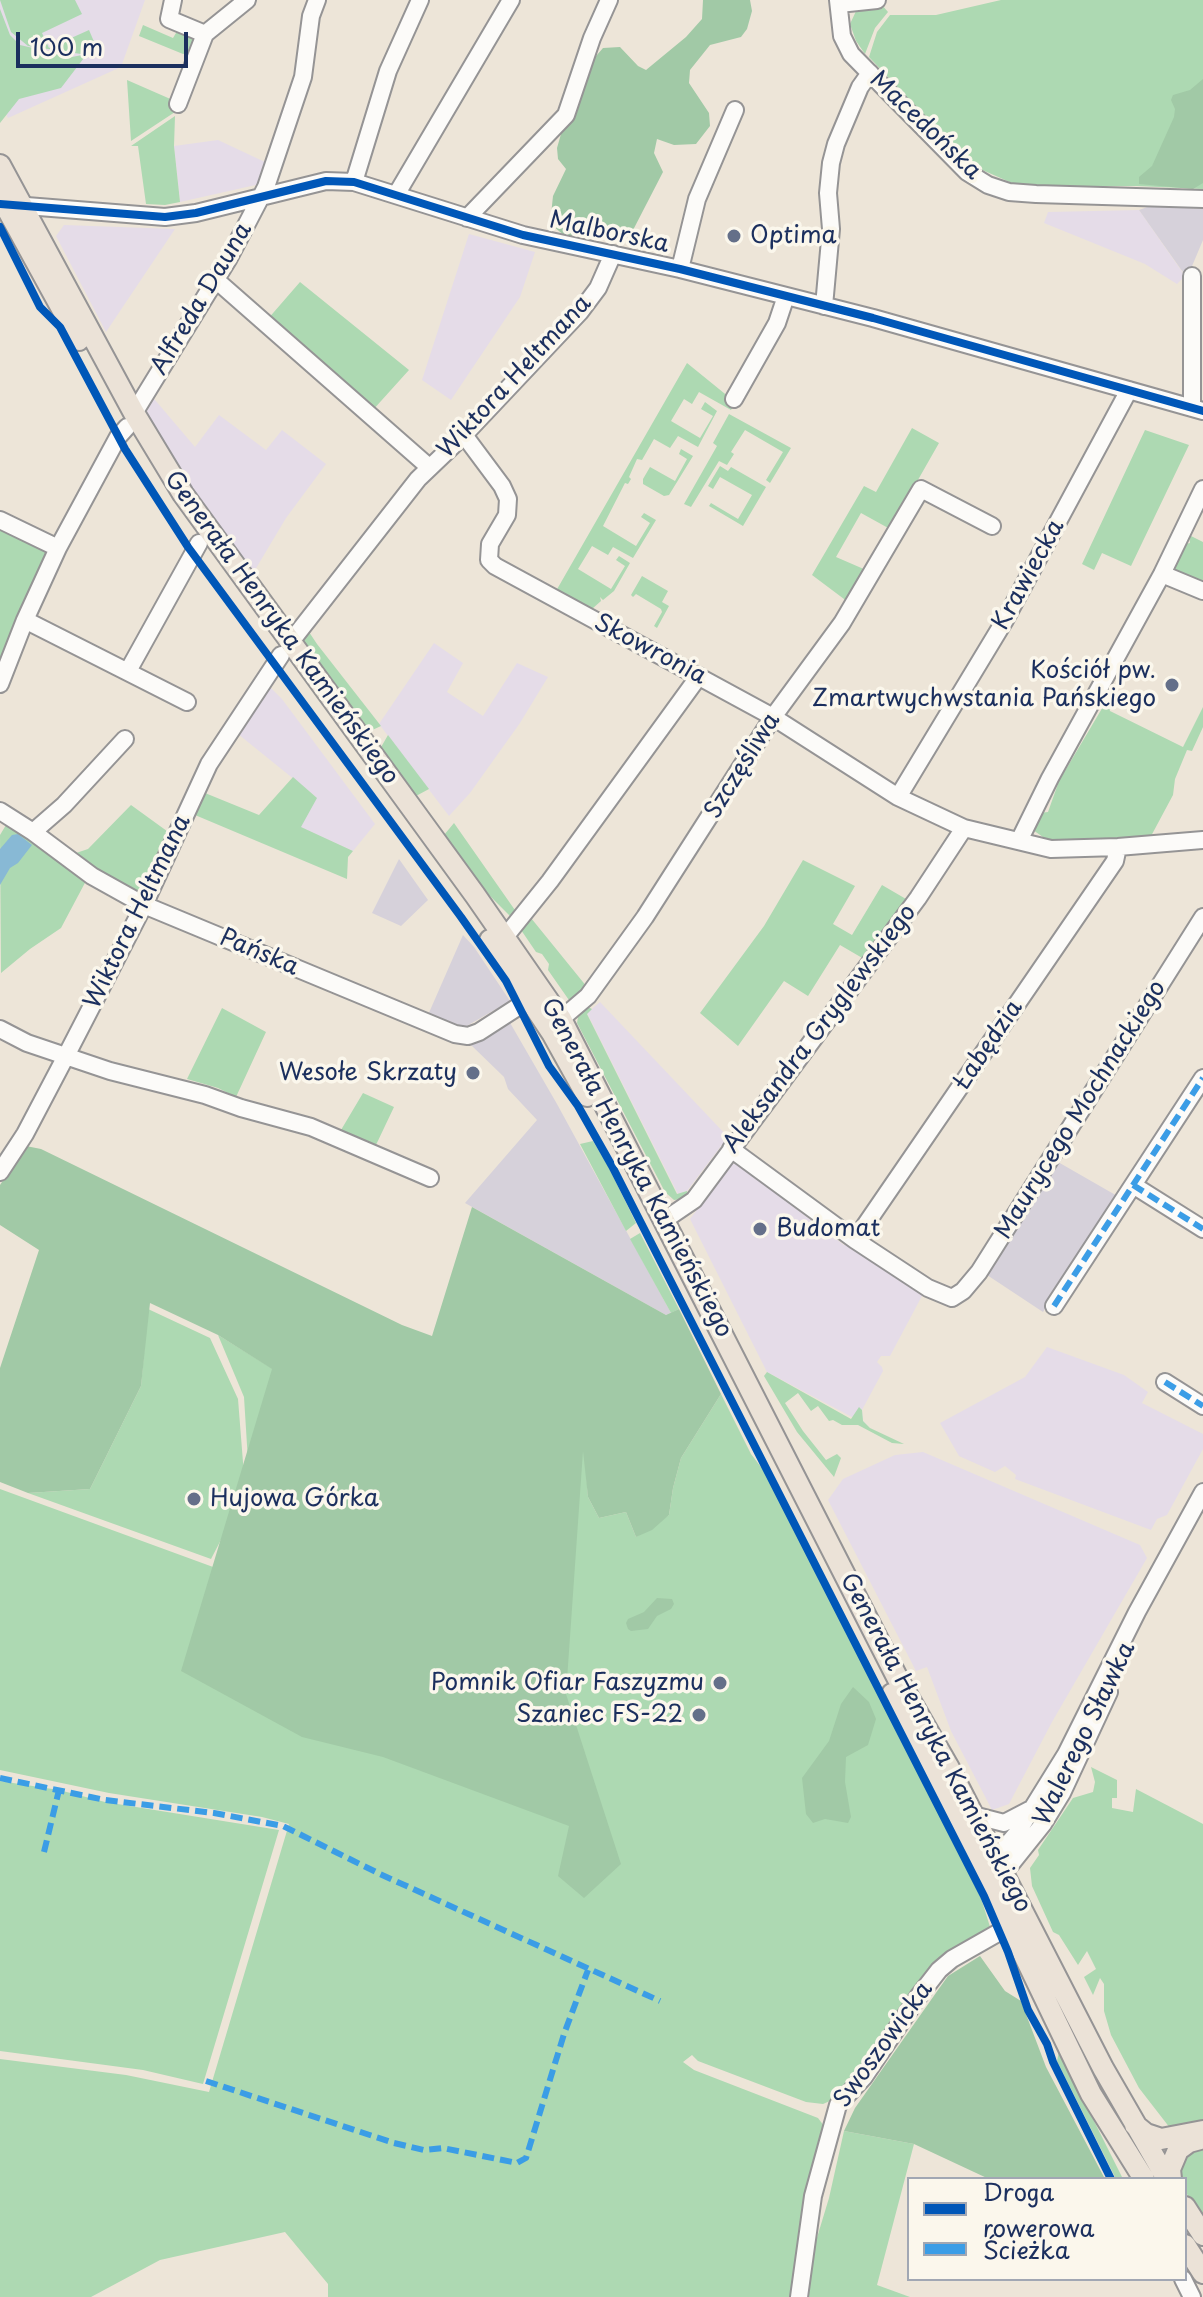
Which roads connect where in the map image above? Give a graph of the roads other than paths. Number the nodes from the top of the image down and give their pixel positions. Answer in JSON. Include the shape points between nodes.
{"nodes":[{"id":1,"x":173,"y":0,"type":"edge"},
{"id":2,"x":247,"y":0,"type":"edge"},
{"id":3,"x":317,"y":0,"type":"edge"},
{"id":4,"x":420,"y":0,"type":"edge"},
{"id":5,"x":511,"y":0,"type":"edge"},
{"id":6,"x":609,"y":0,"type":"edge"},
{"id":7,"x":877,"y":0,"type":"edge"},
{"id":8,"x":839,"y":2,"type":"edge"},
{"id":9,"x":205,"y":34,"type":"junction"},
{"id":10,"x":870,"y":73,"type":"junction"},
{"id":11,"x":178,"y":104,"type":"dead end"},
{"id":12,"x":735,"y":110,"type":"dead end"},
{"id":13,"x":0,"y":165,"type":"edge"},
{"id":14,"x":354,"y":182,"type":"junction"},
{"id":15,"x":396,"y":195,"type":"junction"},
{"id":16,"x":261,"y":197,"type":"junction"},
{"id":17,"x":1203,"y":199,"type":"edge"},
{"id":18,"x":7,"y":203,"type":"edge"},
{"id":19,"x":467,"y":218,"type":"junction"},
{"id":20,"x":613,"y":254,"type":"junction"},
{"id":21,"x":680,"y":269,"type":"junction"},
{"id":22,"x":1192,"y":276,"type":"dead end"},
{"id":23,"x":216,"y":280,"type":"junction"},
{"id":24,"x":786,"y":296,"type":"junction"},
{"id":25,"x":824,"y":306,"type":"junction"},
{"id":26,"x":1129,"y":390,"type":"junction"},
{"id":27,"x":734,"y":399,"type":"dead end"},
{"id":28,"x":1197,"y":409,"type":"edge"},
{"id":29,"x":130,"y":420,"type":"junction"},
{"id":30,"x":464,"y":435,"type":"junction"},
{"id":31,"x":429,"y":467,"type":"junction"},
{"id":32,"x":1203,"y":489,"type":"edge"},
{"id":33,"x":0,"y":520,"type":"edge"},
{"id":34,"x":992,"y":526,"type":"dead end"},
{"id":35,"x":199,"y":543,"type":"junction"},
{"id":36,"x":58,"y":548,"type":"junction"},
{"id":37,"x":1162,"y":574,"type":"junction"},
{"id":38,"x":1203,"y":591,"type":"edge"},
{"id":39,"x":25,"y":620,"type":"junction"},
{"id":40,"x":285,"y":649,"type":"junction"},
{"id":41,"x":128,"y":671,"type":"junction"},
{"id":42,"x":699,"y":676,"type":"junction"},
{"id":43,"x":0,"y":684,"type":"edge"},
{"id":44,"x":187,"y":702,"type":"dead end"},
{"id":45,"x":773,"y":717,"type":"junction"},
{"id":46,"x":125,"y":739,"type":"dead end"},
{"id":47,"x":898,"y":797,"type":"junction"},
{"id":48,"x":0,"y":811,"type":"edge"},
{"id":49,"x":964,"y":828,"type":"junction"},
{"id":50,"x":33,"y":832,"type":"junction"},
{"id":51,"x":1203,"y":840,"type":"edge"},
{"id":52,"x":1019,"y":841,"type":"junction"},
{"id":53,"x":1118,"y":847,"type":"junction"},
{"id":54,"x":144,"y":905,"type":"junction"},
{"id":55,"x":1203,"y":917,"type":"edge"},
{"id":56,"x":505,"y":937,"type":"junction"},
{"id":57,"x":530,"y":999,"type":"junction"},
{"id":58,"x":561,"y":1019,"type":"junction"},
{"id":59,"x":0,"y":1029,"type":"edge"},
{"id":60,"x":66,"y":1056,"type":"junction"},
{"id":61,"x":1203,"y":1078,"type":"edge"},
{"id":62,"x":731,"y":1149,"type":"junction"},
{"id":63,"x":0,"y":1172,"type":"edge"},
{"id":64,"x":430,"y":1178,"type":"dead end"},
{"id":65,"x":1133,"y":1185,"type":"junction"},
{"id":66,"x":666,"y":1219,"type":"junction"},
{"id":67,"x":1203,"y":1229,"type":"edge"},
{"id":68,"x":855,"y":1240,"type":"junction"},
{"id":69,"x":1054,"y":1306,"type":"dead end"},
{"id":70,"x":1165,"y":1382,"type":"dead end"},
{"id":71,"x":1203,"y":1406,"type":"edge"},
{"id":72,"x":1203,"y":1492,"type":"edge"},
{"id":73,"x":1154,"y":1579,"type":"junction"},
{"id":74,"x":1033,"y":1807,"type":"junction"},
{"id":75,"x":973,"y":1815,"type":"junction"},
{"id":76,"x":993,"y":1868,"type":"junction"},
{"id":77,"x":1010,"y":1926,"type":"junction"},
{"id":78,"x":1091,"y":2094,"type":"junction"},
{"id":79,"x":1135,"y":2125,"type":"junction"},
{"id":80,"x":1203,"y":2131,"type":"edge"},
{"id":81,"x":1203,"y":2139,"type":"edge"},
{"id":82,"x":1129,"y":2177,"type":"edge"},
{"id":83,"x":1143,"y":2177,"type":"edge"},
{"id":84,"x":1168,"y":2177,"type":"edge"},
{"id":85,"x":1169,"y":2177,"type":"edge"},
{"id":86,"x":1187,"y":2210,"type":"edge"},
{"id":87,"x":1203,"y":2235,"type":"edge"},
{"id":88,"x":1187,"y":2248,"type":"edge"},
{"id":89,"x":1203,"y":2273,"type":"edge"},
{"id":90,"x":799,"y":2297,"type":"edge"}],
"edges":[{"from":1,"to":9,"type":"street","via":[[169,19]]},
{"from":2,"to":9,"type":"street"},
{"from":3,"to":16,"type":"street","name":"Alfreda Dauna","via":[[303,77]]},
{"from":4,"to":14,"type":"street","via":[[388,71]]},
{"from":5,"to":15,"type":"street"},
{"from":6,"to":19,"type":"street","via":[[566,115]]},
{"from":7,"to":8,"type":"street"},
{"from":8,"to":10,"type":"street","name":"Macedońska","via":[[844,43]]},
{"from":9,"to":11,"type":"street"},
{"from":10,"to":17,"type":"street","name":"Macedońska","via":[[967,172],[988,185],[1036,194]]},
{"from":10,"to":25,"type":"street","via":[[833,153]]},
{"from":12,"to":21,"type":"street","via":[[697,199]]},
{"from":13,"to":18,"type":"main road","name":"Generała Henryka Kamieńskiego"},
{"from":14,"to":15,"type":"street","name":"Malborska"},
{"from":14,"to":16,"type":"street","name":"Malborska","via":[[326,181]]},
{"from":15,"to":19,"type":"street","name":"Malborska"},
{"from":16,"to":18,"type":"street","name":"Malborska","via":[[165,217]]},
{"from":16,"to":23,"type":"street","name":"Alfreda Dauna"},
{"from":18,"to":29,"type":"main road","name":"Generała Henryka Kamieńskiego"},
{"from":19,"to":20,"type":"street","name":"Malborska"},
{"from":20,"to":21,"type":"street","name":"Malborska"},
{"from":20,"to":30,"type":"street","name":"Wiktora Heltmana","via":[[590,300]]},
{"from":21,"to":24,"type":"street","name":"Malborska"},
{"from":22,"to":28,"type":"street"},
{"from":23,"to":29,"type":"street","name":"Alfreda Dauna"},
{"from":23,"to":31,"type":"street"},
{"from":24,"to":25,"type":"street","name":"Malborska"},
{"from":24,"to":27,"type":"street","via":[[777,323]]},
{"from":25,"to":26,"type":"street","name":"Malborska"},
{"from":26,"to":28,"type":"street","name":"Malborska"},
{"from":26,"to":47,"type":"street","name":"Krawiecka","via":[[1040,558]]},
{"from":29,"to":35,"type":"main road","name":"Generała Henryka Kamieńskiego"},
{"from":29,"to":36,"type":"street","name":"Alfreda Dauna"},
{"from":29,"to":40,"type":"main road","name":"Generała Henryka Kamieńskiego"},
{"from":30,"to":31,"type":"street","name":"Wiktora Heltmana"},
{"from":30,"to":42,"type":"street","name":"Skowronia","via":[[508,499],[489,560]]},
{"from":31,"to":40,"type":"street","name":"Wiktora Heltmana"},
{"from":32,"to":37,"type":"street"},
{"from":33,"to":36,"type":"street"},
{"from":34,"to":45,"type":"street","name":"Szczęśliwa","via":[[921,489],[842,623]]},
{"from":35,"to":40,"type":"main road","name":"Generała Henryka Kamieńskiego"},
{"from":35,"to":41,"type":"street"},
{"from":36,"to":39,"type":"street","name":"Alfreda Dauna"},
{"from":37,"to":38,"type":"street"},
{"from":37,"to":52,"type":"street"},
{"from":39,"to":41,"type":"street"},
{"from":39,"to":43,"type":"street","name":"Alfreda Dauna"},
{"from":40,"to":54,"type":"street","name":"Wiktora Heltmana","via":[[209,764]]},
{"from":40,"to":56,"type":"main road","name":"Generała Henryka Kamieńskiego"},
{"from":40,"to":57,"type":"main road","name":"Generała Henryka Kamieńskiego"},
{"from":41,"to":44,"type":"street"},
{"from":42,"to":45,"type":"street","name":"Skowronia"},
{"from":42,"to":56,"type":"street"},
{"from":45,"to":47,"type":"street","name":"Skowronia"},
{"from":45,"to":58,"type":"street","name":"Szczęśliwa","via":[[633,935],[588,996]]},
{"from":46,"to":50,"type":"street"},
{"from":47,"to":49,"type":"street","name":"Skowronia"},
{"from":48,"to":50,"type":"street","name":"Pańska"},
{"from":49,"to":52,"type":"street","name":"Skowronia"},
{"from":49,"to":62,"type":"street","name":"Aleksandra Gryglewskiego"},
{"from":50,"to":54,"type":"street","name":"Pańska","via":[[92,876]]},
{"from":51,"to":53,"type":"street","name":"Skowronia"},
{"from":52,"to":53,"type":"street","name":"Skowronia","via":[[1064,850]]},
{"from":53,"to":68,"type":"street","name":"Łabędzia","via":[[1115,861]]},
{"from":54,"to":57,"type":"street","name":"Pańska","via":[[455,1034],[479,1032]]},
{"from":54,"to":60,"type":"street","name":"Wiktora Heltmana"},
{"from":55,"to":68,"type":"street","name":"Maurycego Mochnackiego","via":[[963,1291],[952,1298],[928,1288]]},
{"from":56,"to":58,"type":"main road","name":"Generała Henryka Kamieńskiego"},
{"from":57,"to":76,"type":"main road","name":"Generała Henryka Kamieńskiego","via":[[605,1128]]},
{"from":58,"to":66,"type":"main road","name":"Generała Henryka Kamieńskiego"},
{"from":59,"to":60,"type":"street"},
{"from":60,"to":63,"type":"street","name":"Wiktora Heltmana"},
{"from":60,"to":64,"type":"street","via":[[311,1127]]},
{"from":61,"to":65,"type":"street"},
{"from":62,"to":66,"type":"street","name":"Aleksandra Gryglewskiego","via":[[694,1200]]},
{"from":62,"to":68,"type":"street"},
{"from":65,"to":67,"type":"street"},
{"from":65,"to":69,"type":"street"},
{"from":66,"to":75,"type":"main road","name":"Generała Henryka Kamieńskiego","via":[[899,1681]]},
{"from":70,"to":71,"type":"street"},
{"from":72,"to":73,"type":"street","name":"Walerego Sławka"},
{"from":73,"to":74,"type":"street","name":"Walerego Sławka","via":[[1066,1754]]},
{"from":73,"to":76,"type":"street","name":"Walerego Sławka","via":[[1128,1650],[1062,1793],[1033,1838]]},
{"from":74,"to":75,"type":"street","name":"Walerego Sławka","via":[[1004,1823]]},
{"from":74,"to":76,"type":"street","name":"Walerego Sławka"},
{"from":75,"to":76,"type":"main road","name":"Generała Henryka Kamieńskiego"},
{"from":76,"to":77,"type":"main road","name":"Generała Henryka Kamieńskiego"},
{"from":76,"to":79,"type":"main road","name":"Generała Henryka Kamieńskiego"},
{"from":77,"to":78,"type":"main road","name":"Generała Henryka Kamieńskiego"},
{"from":77,"to":90,"type":"street","name":"Swoszowicka","via":[[939,1970],[864,2077],[838,2105],[813,2196]]},
{"from":78,"to":82,"type":"main road"},
{"from":78,"to":83,"type":"main road","name":"Generała Henryka Kamieńskiego"},
{"from":79,"to":80,"type":"main road","via":[[1161,2139]]},
{"from":79,"to":84,"type":"main road","name":"Generała Henryka Kamieńskiego"},
{"from":81,"to":85,"type":"main road","via":[[1178,2150]]},
{"from":86,"to":87,"type":"main road"},
{"from":88,"to":89,"type":"main road"}]}
